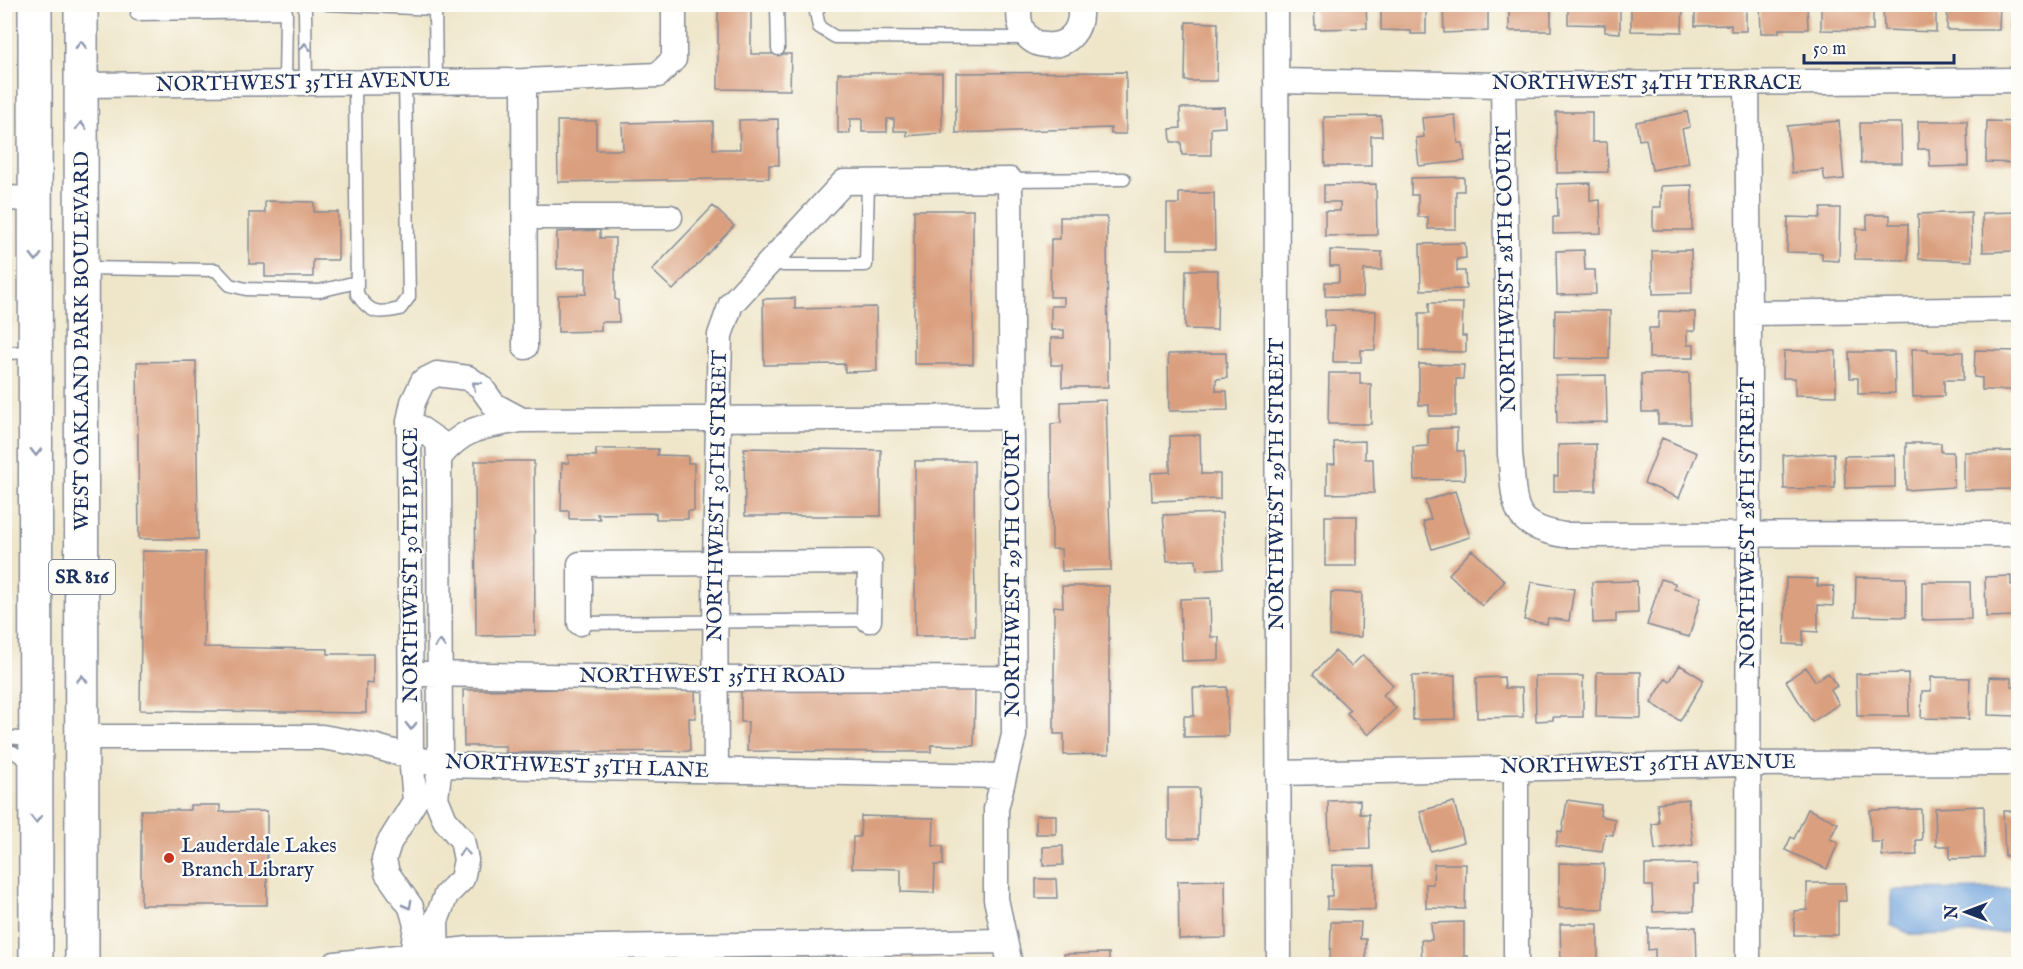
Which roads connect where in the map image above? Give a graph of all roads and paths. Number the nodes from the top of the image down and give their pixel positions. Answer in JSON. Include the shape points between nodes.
{"nodes":[{"id":1,"x":35,"y":4,"type":"edge"},
{"id":2,"x":81,"y":4,"type":"edge"},
{"id":3,"x":273,"y":4,"type":"edge"},
{"id":4,"x":327,"y":4,"type":"edge"},
{"id":5,"x":674,"y":4,"type":"edge"},
{"id":6,"x":777,"y":4,"type":"edge"},
{"id":7,"x":821,"y":4,"type":"edge"},
{"id":8,"x":1020,"y":4,"type":"edge"},
{"id":9,"x":1079,"y":4,"type":"edge"},
{"id":10,"x":1276,"y":4,"type":"edge"},
{"id":11,"x":435,"y":7,"type":"edge"},
{"id":12,"x":310,"y":8,"type":"edge"},
{"id":13,"x":286,"y":12,"type":"junction"},
{"id":14,"x":136,"y":14,"type":"dead end"},
{"id":15,"x":1027,"y":38,"type":"junction"},
{"id":16,"x":777,"y":49,"type":"dead end"},
{"id":17,"x":2019,"y":80,"type":"edge"},
{"id":18,"x":524,"y":81,"type":"junction"},
{"id":19,"x":1276,"y":81,"type":"junction"},
{"id":20,"x":355,"y":82,"type":"junction"},
{"id":21,"x":405,"y":82,"type":"junction"},
{"id":22,"x":436,"y":82,"type":"junction"},
{"id":23,"x":1747,"y":82,"type":"junction"},
{"id":24,"x":295,"y":83,"type":"junction"},
{"id":25,"x":81,"y":85,"type":"junction"},
{"id":26,"x":1503,"y":85,"type":"junction"},
{"id":27,"x":1124,"y":179,"type":"dead end"},
{"id":28,"x":1011,"y":180,"type":"junction"},
{"id":29,"x":868,"y":182,"type":"junction"},
{"id":30,"x":20,"y":199,"type":"edge"},
{"id":31,"x":525,"y":217,"type":"junction"},
{"id":32,"x":670,"y":217,"type":"dead end"},
{"id":33,"x":773,"y":258,"type":"junction"},
{"id":34,"x":82,"y":268,"type":"junction"},
{"id":35,"x":357,"y":282,"type":"junction"},
{"id":36,"x":2019,"y":309,"type":"edge"},
{"id":37,"x":1749,"y":313,"type":"junction"},
{"id":38,"x":525,"y":347,"type":"dead end"},
{"id":39,"x":20,"y":353,"type":"edge"},
{"id":40,"x":1012,"y":417,"type":"junction"},
{"id":41,"x":716,"y":418,"type":"junction"},
{"id":42,"x":522,"y":420,"type":"junction"},
{"id":43,"x":409,"y":421,"type":"junction"},
{"id":44,"x":439,"y":458,"type":"junction"},
{"id":45,"x":2019,"y":534,"type":"edge"},
{"id":46,"x":1748,"y":535,"type":"junction"},
{"id":47,"x":715,"y":562,"type":"junction"},
{"id":48,"x":869,"y":620,"type":"joint"},
{"id":49,"x":715,"y":621,"type":"junction"},
{"id":50,"x":580,"y":623,"type":"joint"},
{"id":51,"x":440,"y":672,"type":"junction"},
{"id":52,"x":411,"y":676,"type":"junction"},
{"id":53,"x":1014,"y":678,"type":"junction"},
{"id":54,"x":715,"y":679,"type":"junction"},
{"id":55,"x":36,"y":698,"type":"junction"},
{"id":56,"x":82,"y":738,"type":"junction"},
{"id":57,"x":25,"y":748,"type":"edge"},
{"id":58,"x":4,"y":752,"type":"edge"},
{"id":59,"x":411,"y":756,"type":"junction"},
{"id":60,"x":2019,"y":763,"type":"edge"},
{"id":61,"x":1748,"y":764,"type":"junction"},
{"id":62,"x":440,"y":765,"type":"junction"},
{"id":63,"x":1516,"y":767,"type":"junction"},
{"id":64,"x":716,"y":771,"type":"junction"},
{"id":65,"x":1278,"y":773,"type":"junction"},
{"id":66,"x":1004,"y":776,"type":"junction"},
{"id":67,"x":80,"y":799,"type":"junction"},
{"id":68,"x":1008,"y":953,"type":"edge"},
{"id":69,"x":716,"y":954,"type":"edge"},
{"id":70,"x":437,"y":959,"type":"edge"},
{"id":71,"x":411,"y":961,"type":"edge"},
{"id":72,"x":36,"y":964,"type":"edge"},
{"id":73,"x":82,"y":964,"type":"edge"},
{"id":74,"x":335,"y":964,"type":"edge"},
{"id":75,"x":1278,"y":964,"type":"edge"},
{"id":76,"x":1516,"y":964,"type":"edge"},
{"id":77,"x":1748,"y":964,"type":"edge"}],
"edges":[{"from":1,"to":30,"type":"main road","number":"SR 816"},
{"from":25,"to":2,"type":"main road","name":"WEST OAKLAND PARK BOULEVARD","number":"SR 816","one_way":true},
{"from":3,"to":13,"type":"lane"},
{"from":4,"to":11,"type":"lane"},
{"from":5,"to":18,"type":"street","name":"NORTHWEST 35TH AVENUE","via":[[674,59],[658,75]]},
{"from":6,"to":16,"type":"lane"},
{"from":7,"to":15,"type":"lane","via":[[816,12],[819,27],[835,37]]},
{"from":8,"to":15,"type":"street","via":[[1020,27]]},
{"from":9,"to":15,"type":"street","via":[[1079,27],[1062,44],[1050,47]]},
{"from":10,"to":19,"type":"street","name":"NORTHWEST 29TH STREET"},
{"from":11,"to":22,"type":"lane"},
{"from":12,"to":13,"type":"lane"},
{"from":24,"to":12,"type":"lane","one_way":true},
{"from":13,"to":14,"type":"lane"},
{"from":13,"to":24,"type":"lane"},
{"from":17,"to":23,"type":"street","name":"NORTHWEST 34TH TERRACE"},
{"from":18,"to":22,"type":"street","name":"NORTHWEST 35TH AVENUE"},
{"from":18,"to":31,"type":"street"},
{"from":19,"to":26,"type":"street","name":"NORTHWEST 34TH TERRACE"},
{"from":19,"to":65,"type":"street","name":"NORTHWEST 29TH STREET"},
{"from":20,"to":21,"type":"street","name":"NORTHWEST 35TH AVENUE"},
{"from":20,"to":24,"type":"street","name":"NORTHWEST 35TH AVENUE"},
{"from":20,"to":35,"type":"lane"},
{"from":21,"to":22,"type":"street","name":"NORTHWEST 35TH AVENUE"},
{"from":21,"to":35,"type":"lane","via":[[409,297],[400,309],[382,313],[366,308],[357,294]]},
{"from":23,"to":26,"type":"street","name":"NORTHWEST 34TH TERRACE"},
{"from":23,"to":37,"type":"street","name":"NORTHWEST 28TH STREET"},
{"from":24,"to":25,"type":"street","name":"NORTHWEST 35TH AVENUE"},
{"from":34,"to":25,"type":"main road","name":"WEST OAKLAND PARK BOULEVARD","number":"SR 816","one_way":true},
{"from":26,"to":46,"type":"street","name":"NORTHWEST 28TH COURT","via":[[1510,454],[1517,510],[1524,521],[1543,532],[1564,535]]},
{"from":27,"to":28,"type":"lane"},
{"from":28,"to":29,"type":"street","name":"NORTHWEST 30TH STREET"},
{"from":28,"to":40,"type":"street","name":"NORTHWEST 29TH COURT"},
{"from":29,"to":33,"type":"street","name":"NORTHWEST 30TH STREET","via":[[844,182]]},
{"from":29,"to":33,"type":"lane","via":[[866,265],[783,265]]},
{"from":30,"to":34,"type":"main road"},
{"from":30,"to":39,"type":"main road","number":"SR 816","one_way":true},
{"from":31,"to":32,"type":"street"},
{"from":31,"to":38,"type":"street"},
{"from":33,"to":41,"type":"street","name":"NORTHWEST 30TH STREET","via":[[731,304],[720,335]]},
{"from":34,"to":35,"type":"lane","via":[[216,270],[230,285],[246,289],[319,291]]},
{"from":56,"to":34,"type":"main road","name":"WEST OAKLAND PARK BOULEVARD","number":"SR 816","one_way":true},
{"from":36,"to":37,"type":"street"},
{"from":37,"to":46,"type":"street","name":"NORTHWEST 28TH STREET"},
{"from":39,"to":55,"type":"main road","number":"SR 816","one_way":true},
{"from":40,"to":41,"type":"street"},
{"from":40,"to":53,"type":"street","name":"NORTHWEST 29TH COURT"},
{"from":41,"to":42,"type":"street"},
{"from":41,"to":47,"type":"street","name":"NORTHWEST 30TH STREET"},
{"from":42,"to":43,"type":"street","name":"NORTHWEST 30TH PLACE","one_way":true,"via":[[494,405],[481,387],[468,378],[437,374],[423,381]]},
{"from":42,"to":44,"type":"street","name":"NORTHWEST 30TH PLACE","via":[[479,427],[452,441]]},
{"from":43,"to":44,"type":"street","via":[[438,441]]},
{"from":43,"to":52,"type":"street","name":"NORTHWEST 30TH PLACE"},
{"from":51,"to":44,"type":"street","name":"NORTHWEST 30TH PLACE","one_way":true},
{"from":45,"to":46,"type":"street","name":"NORTHWEST 28TH COURT"},
{"from":46,"to":61,"type":"street","name":"NORTHWEST 28TH STREET"},
{"from":47,"to":48,"type":"street","via":[[870,562]]},
{"from":47,"to":49,"type":"street","name":"NORTHWEST 30TH STREET"},
{"from":47,"to":50,"type":"street","via":[[580,564]]},
{"from":48,"to":49,"type":"lane"},
{"from":49,"to":50,"type":"lane"},
{"from":49,"to":54,"type":"street","name":"NORTHWEST 30TH STREET"},
{"from":51,"to":52,"type":"street","name":"NORTHWEST 35TH ROAD"},
{"from":51,"to":54,"type":"street","name":"NORTHWEST 35TH ROAD"},
{"from":51,"to":62,"type":"street","name":"NORTHWEST 30TH PLACE"},
{"from":52,"to":59,"type":"street","name":"NORTHWEST 30TH PLACE","one_way":true},
{"from":53,"to":54,"type":"street","name":"NORTHWEST 35TH ROAD"},
{"from":53,"to":66,"type":"street","name":"NORTHWEST 29TH COURT","via":[[1014,735]]},
{"from":54,"to":64,"type":"street","name":"NORTHWEST 30TH STREET"},
{"from":55,"to":56,"type":"main road","via":[[60,731]]},
{"from":55,"to":57,"type":"main road","number":"SR 816"},
{"from":56,"to":59,"type":"street","name":"NORTHWEST 35TH LANE","via":[[322,737]]},
{"from":56,"to":67,"type":"main road","name":"WEST OAKLAND PARK BOULEVARD","number":"SR 816"},
{"from":57,"to":58,"type":"lane"},
{"from":57,"to":67,"type":"main road","via":[[59,767]]},
{"from":57,"to":72,"type":"main road","number":"SR 816","one_way":true},
{"from":59,"to":62,"type":"street","name":"NORTHWEST 35TH LANE"},
{"from":59,"to":71,"type":"street","name":"NORTHWEST 30TH PLACE","one_way":true,"via":[[415,801],[389,843],[384,859],[387,873],[411,908],[416,925]]},
{"from":60,"to":61,"type":"street","name":"NORTHWEST 36TH AVENUE"},
{"from":61,"to":63,"type":"street","name":"NORTHWEST 36TH AVENUE"},
{"from":61,"to":77,"type":"street","name":"NORTHWEST 28TH STREET"},
{"from":62,"to":64,"type":"street","name":"NORTHWEST 35TH LANE"},
{"from":70,"to":62,"type":"street","name":"NORTHWEST 30TH PLACE","one_way":true,"via":[[436,921],[446,895],[462,879],[466,860],[462,840],[445,820],[436,798]]},
{"from":63,"to":65,"type":"street","name":"NORTHWEST 36TH AVENUE"},
{"from":63,"to":76,"type":"street"},
{"from":64,"to":66,"type":"street","name":"NORTHWEST 35TH LANE"},
{"from":65,"to":75,"type":"street","name":"NORTHWEST 29TH STREET"},
{"from":66,"to":68,"type":"street","name":"NORTHWEST 29TH COURT","via":[[996,809],[996,899]]},
{"from":67,"to":73,"type":"main road","name":"WEST OAKLAND PARK BOULEVARD","number":"SR 816"},
{"from":68,"to":69,"type":"street"},
{"from":69,"to":70,"type":"street","via":[[469,949]]},
{"from":70,"to":71,"type":"street"},
{"from":71,"to":74,"type":"street"}]}
